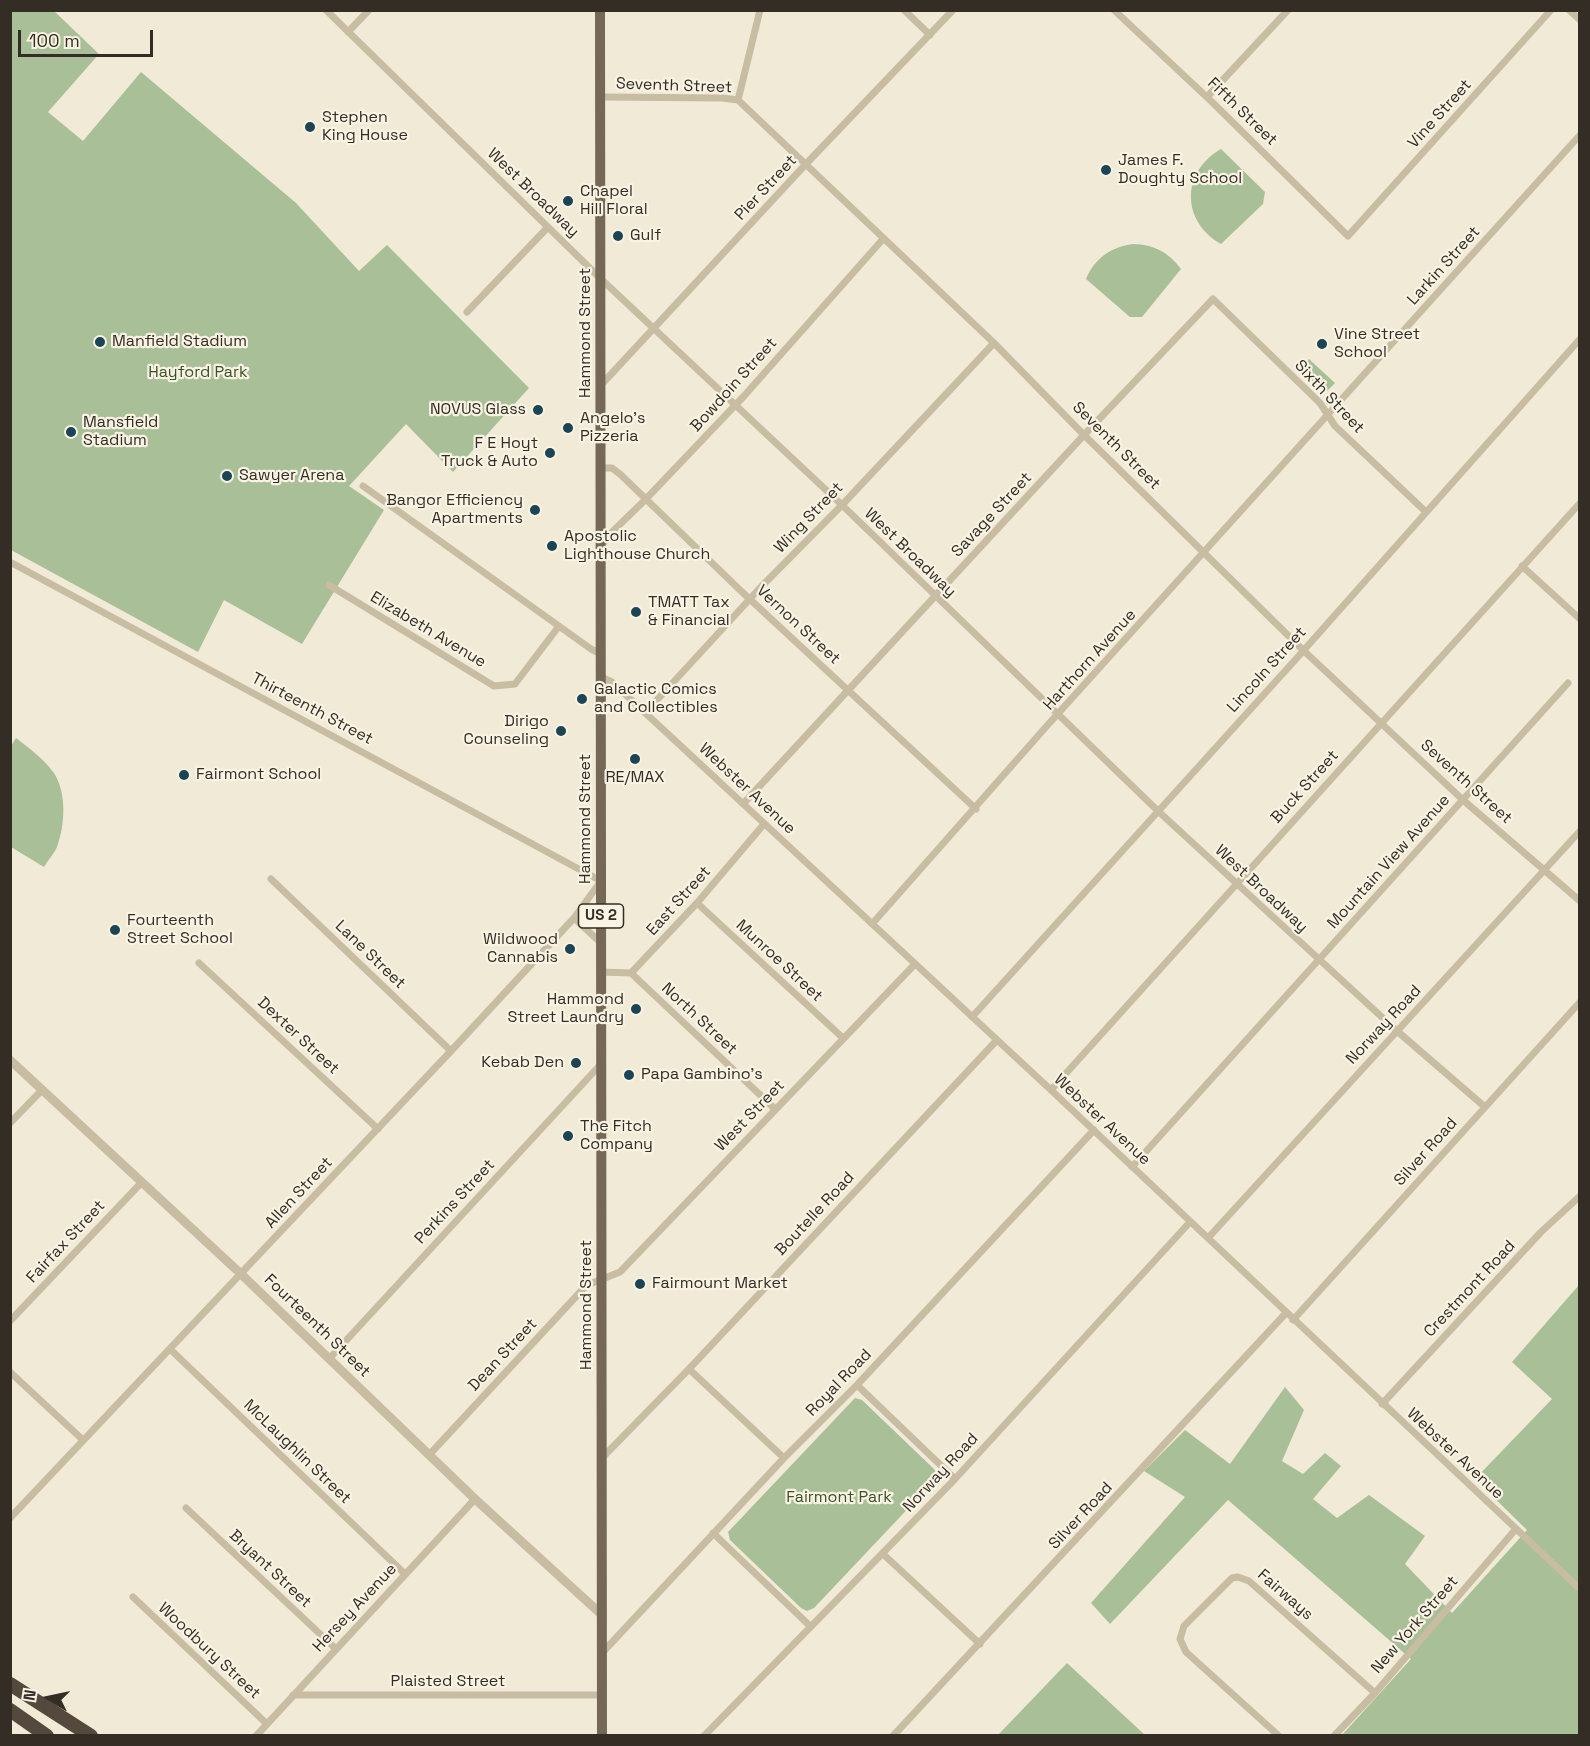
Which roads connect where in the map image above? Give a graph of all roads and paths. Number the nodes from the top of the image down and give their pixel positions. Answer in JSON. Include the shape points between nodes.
{"nodes":[{"id":1,"x":326,"y":10,"type":"edge"},
{"id":2,"x":369,"y":10,"type":"edge"},
{"id":3,"x":600,"y":10,"type":"edge"},
{"id":4,"x":760,"y":10,"type":"edge"},
{"id":5,"x":904,"y":10,"type":"edge"},
{"id":6,"x":953,"y":10,"type":"edge"},
{"id":7,"x":1114,"y":10,"type":"edge"},
{"id":8,"x":1288,"y":10,"type":"edge"},
{"id":9,"x":1551,"y":10,"type":"edge"},
{"id":10,"x":1569,"y":10,"type":"edge"},
{"id":11,"x":1580,"y":20,"type":"edge"},
{"id":12,"x":348,"y":32,"type":"junction"},
{"id":13,"x":930,"y":35,"type":"junction"},
{"id":14,"x":600,"y":97,"type":"junction"},
{"id":15,"x":1207,"y":97,"type":"junction"},
{"id":16,"x":738,"y":100,"type":"junction"},
{"id":17,"x":1580,"y":135,"type":"edge"},
{"id":18,"x":805,"y":165,"type":"junction"},
{"id":19,"x":548,"y":227,"type":"junction"},
{"id":20,"x":1348,"y":236,"type":"joint"},
{"id":21,"x":883,"y":240,"type":"junction"},
{"id":22,"x":601,"y":279,"type":"junction"},
{"id":23,"x":1213,"y":299,"type":"joint"},
{"id":24,"x":467,"y":312,"type":"dead end"},
{"id":25,"x":654,"y":328,"type":"junction"},
{"id":26,"x":1580,"y":339,"type":"edge"},
{"id":27,"x":994,"y":343,"type":"junction"},
{"id":28,"x":601,"y":385,"type":"junction"},
{"id":29,"x":735,"y":405,"type":"junction"},
{"id":30,"x":1328,"y":415,"type":"junction"},
{"id":31,"x":1084,"y":435,"type":"junction"},
{"id":32,"x":601,"y":468,"type":"junction"},
{"id":33,"x":363,"y":486,"type":"dead end"},
{"id":34,"x":645,"y":500,"type":"junction"},
{"id":35,"x":1580,"y":503,"type":"edge"},
{"id":36,"x":842,"y":506,"type":"junction"},
{"id":37,"x":1426,"y":513,"type":"junction"},
{"id":38,"x":601,"y":546,"type":"junction"},
{"id":39,"x":1204,"y":552,"type":"junction"},
{"id":40,"x":10,"y":562,"type":"edge"},
{"id":41,"x":1522,"y":566,"type":"junction"},
{"id":42,"x":329,"y":585,"type":"dead end"},
{"id":43,"x":935,"y":597,"type":"junction"},
{"id":44,"x":750,"y":599,"type":"junction"},
{"id":45,"x":1580,"y":619,"type":"edge"},
{"id":46,"x":559,"y":626,"type":"junction"},
{"id":47,"x":1303,"y":650,"type":"junction"},
{"id":48,"x":601,"y":654,"type":"junction"},
{"id":49,"x":601,"y":677,"type":"junction"},
{"id":50,"x":1568,"y":682,"type":"dead end"},
{"id":51,"x":848,"y":689,"type":"junction"},
{"id":52,"x":645,"y":713,"type":"junction"},
{"id":53,"x":1058,"y":715,"type":"junction"},
{"id":54,"x":1381,"y":722,"type":"junction"},
{"id":55,"x":1463,"y":800,"type":"junction"},
{"id":56,"x":743,"y":804,"type":"junction"},
{"id":57,"x":976,"y":809,"type":"junction"},
{"id":58,"x":1158,"y":812,"type":"junction"},
{"id":59,"x":765,"y":824,"type":"junction"},
{"id":60,"x":1580,"y":831,"type":"edge"},
{"id":61,"x":1545,"y":868,"type":"junction"},
{"id":62,"x":271,"y":879,"type":"dead end"},
{"id":63,"x":601,"y":881,"type":"junction"},
{"id":64,"x":1236,"y":885,"type":"junction"},
{"id":65,"x":1580,"y":901,"type":"edge"},
{"id":66,"x":697,"y":903,"type":"junction"},
{"id":67,"x":574,"y":918,"type":"junction"},
{"id":68,"x":872,"y":924,"type":"junction"},
{"id":69,"x":602,"y":943,"type":"junction"},
{"id":70,"x":1319,"y":960,"type":"junction"},
{"id":71,"x":199,"y":963,"type":"dead end"},
{"id":72,"x":915,"y":964,"type":"junction"},
{"id":73,"x":602,"y":972,"type":"junction"},
{"id":74,"x":631,"y":973,"type":"junction"},
{"id":75,"x":1580,"y":1002,"type":"edge"},
{"id":76,"x":972,"y":1017,"type":"junction"},
{"id":77,"x":1397,"y":1031,"type":"junction"},
{"id":78,"x":843,"y":1038,"type":"junction"},
{"id":79,"x":997,"y":1040,"type":"junction"},
{"id":80,"x":451,"y":1051,"type":"junction"},
{"id":81,"x":10,"y":1060,"type":"edge"},
{"id":82,"x":602,"y":1064,"type":"junction"},
{"id":83,"x":42,"y":1090,"type":"junction"},
{"id":84,"x":1051,"y":1090,"type":"junction"},
{"id":85,"x":1485,"y":1107,"type":"junction"},
{"id":86,"x":776,"y":1109,"type":"junction"},
{"id":87,"x":10,"y":1123,"type":"edge"},
{"id":88,"x":378,"y":1129,"type":"junction"},
{"id":89,"x":1094,"y":1130,"type":"junction"},
{"id":90,"x":1132,"y":1167,"type":"junction"},
{"id":91,"x":142,"y":1182,"type":"junction"},
{"id":92,"x":1580,"y":1196,"type":"edge"},
{"id":93,"x":1190,"y":1222,"type":"junction"},
{"id":94,"x":1208,"y":1238,"type":"junction"},
{"id":95,"x":241,"y":1274,"type":"junction"},
{"id":96,"x":602,"y":1280,"type":"junction"},
{"id":97,"x":1286,"y":1313,"type":"junction"},
{"id":98,"x":1293,"y":1320,"type":"junction"},
{"id":99,"x":10,"y":1321,"type":"edge"},
{"id":100,"x":171,"y":1350,"type":"junction"},
{"id":101,"x":329,"y":1359,"type":"junction"},
{"id":102,"x":689,"y":1370,"type":"junction"},
{"id":103,"x":10,"y":1372,"type":"edge"},
{"id":104,"x":857,"y":1385,"type":"junction"},
{"id":105,"x":1382,"y":1404,"type":"junction"},
{"id":106,"x":83,"y":1440,"type":"junction"},
{"id":107,"x":429,"y":1455,"type":"junction"},
{"id":108,"x":602,"y":1458,"type":"junction"},
{"id":109,"x":784,"y":1458,"type":"junction"},
{"id":110,"x":955,"y":1479,"type":"junction"},
{"id":111,"x":475,"y":1499,"type":"junction"},
{"id":112,"x":186,"y":1509,"type":"dead end"},
{"id":113,"x":10,"y":1518,"type":"edge"},
{"id":114,"x":1515,"y":1530,"type":"junction"},
{"id":115,"x":713,"y":1533,"type":"junction"},
{"id":116,"x":883,"y":1554,"type":"junction"},
{"id":117,"x":405,"y":1574,"type":"junction"},
{"id":118,"x":1580,"y":1590,"type":"edge"},
{"id":119,"x":133,"y":1597,"type":"dead end"},
{"id":120,"x":602,"y":1615,"type":"junction"},
{"id":121,"x":810,"y":1626,"type":"junction"},
{"id":122,"x":981,"y":1644,"type":"junction"},
{"id":123,"x":336,"y":1649,"type":"junction"},
{"id":124,"x":602,"y":1653,"type":"junction"},
{"id":125,"x":10,"y":1684,"type":"edge"},
{"id":126,"x":1375,"y":1693,"type":"junction"},
{"id":127,"x":293,"y":1695,"type":"junction"},
{"id":128,"x":602,"y":1695,"type":"junction"},
{"id":129,"x":10,"y":1710,"type":"edge"},
{"id":130,"x":267,"y":1724,"type":"junction"},
{"id":131,"x":47,"y":1736,"type":"edge"},
{"id":132,"x":91,"y":1736,"type":"edge"},
{"id":133,"x":256,"y":1736,"type":"edge"},
{"id":134,"x":602,"y":1736,"type":"edge"},
{"id":135,"x":704,"y":1736,"type":"edge"},
{"id":136,"x":893,"y":1736,"type":"edge"},
{"id":137,"x":1278,"y":1736,"type":"edge"},
{"id":138,"x":1334,"y":1736,"type":"edge"}],
"edges":[{"from":1,"to":12,"type":"street","name":"West Broadway"},
{"from":2,"to":12,"type":"street"},
{"from":3,"to":14,"type":"main road","name":"Hammond Street","number":"US 2"},
{"from":4,"to":16,"type":"street"},
{"from":5,"to":13,"type":"street"},
{"from":6,"to":13,"type":"street","name":"Pier Street"},
{"from":7,"to":15,"type":"street","name":"Fifth Street"},
{"from":8,"to":15,"type":"street"},
{"from":9,"to":20,"type":"street","name":"Vine Street"},
{"from":10,"to":11,"type":"street"},
{"from":12,"to":19,"type":"street","name":"West Broadway"},
{"from":13,"to":18,"type":"street","name":"Pier Street"},
{"from":14,"to":16,"type":"street","name":"Seventh Street"},
{"from":14,"to":22,"type":"main road","name":"Hammond Street","number":"US 2"},
{"from":15,"to":20,"type":"street","name":"Fifth Street"},
{"from":16,"to":18,"type":"street","name":"Seventh Street"},
{"from":17,"to":30,"type":"street","name":"Larkin Street"},
{"from":18,"to":21,"type":"street","name":"Seventh Street"},
{"from":18,"to":25,"type":"street","name":"Pier Street"},
{"from":19,"to":22,"type":"street","name":"West Broadway"},
{"from":19,"to":24,"type":"street"},
{"from":21,"to":27,"type":"street","name":"Seventh Street"},
{"from":21,"to":29,"type":"street","name":"Bowdoin Street"},
{"from":22,"to":25,"type":"street","name":"West Broadway"},
{"from":22,"to":28,"type":"main road","name":"Hammond Street","number":"US 2"},
{"from":23,"to":30,"type":"street","name":"Sixth Street"},
{"from":23,"to":31,"type":"street","name":"Savage Street"},
{"from":25,"to":28,"type":"street","name":"Pier Street"},
{"from":25,"to":29,"type":"street","name":"West Broadway"},
{"from":26,"to":37,"type":"street","name":"Lincoln Street"},
{"from":27,"to":31,"type":"street","name":"Seventh Street"},
{"from":27,"to":36,"type":"street","name":"Wing Street"},
{"from":28,"to":32,"type":"main road","name":"Hammond Street","number":"US 2"},
{"from":29,"to":34,"type":"street","name":"Bowdoin Street"},
{"from":29,"to":36,"type":"street","name":"West Broadway"},
{"from":30,"to":37,"type":"street","name":"Sixth Street"},
{"from":30,"to":39,"type":"street","name":"Harthorn Avenue"},
{"from":31,"to":39,"type":"street","name":"Seventh Street"},
{"from":31,"to":43,"type":"street","name":"Savage Street"},
{"from":32,"to":34,"type":"street","name":"Vernon Street","via":[[612,468]]},
{"from":32,"to":38,"type":"main road","name":"Hammond Street","number":"US 2"},
{"from":33,"to":46,"type":"street"},
{"from":34,"to":38,"type":"street","name":"Bowdoin Street"},
{"from":34,"to":44,"type":"street","name":"Vernon Street"},
{"from":35,"to":41,"type":"street","name":"Buck Street"},
{"from":36,"to":43,"type":"street","name":"West Broadway"},
{"from":36,"to":44,"type":"street","name":"Wing Street"},
{"from":37,"to":47,"type":"street","name":"Lincoln Street"},
{"from":38,"to":48,"type":"main road","name":"Hammond Street","number":"US 2"},
{"from":39,"to":47,"type":"street","name":"Seventh Street"},
{"from":39,"to":53,"type":"street","name":"Harthorn Avenue"},
{"from":40,"to":63,"type":"street","name":"Thirteenth Street"},
{"from":41,"to":45,"type":"street"},
{"from":41,"to":54,"type":"street","name":"Buck Street"},
{"from":42,"to":46,"type":"street","name":"Elizabeth Avenue","via":[[494,686],[515,684]]},
{"from":43,"to":51,"type":"street","name":"Savage Street"},
{"from":43,"to":53,"type":"street","name":"West Broadway"},
{"from":44,"to":51,"type":"street","name":"Vernon Street"},
{"from":44,"to":52,"type":"street","name":"Wing Street"},
{"from":46,"to":48,"type":"street"},
{"from":47,"to":54,"type":"street","name":"Seventh Street"},
{"from":47,"to":58,"type":"street","name":"Lincoln Street"},
{"from":48,"to":49,"type":"main road","name":"Hammond Street","number":"US 2"},
{"from":49,"to":52,"type":"street","name":"Webster Avenue","via":[[612,682]]},
{"from":49,"to":63,"type":"main road","name":"Hammond Street","number":"US 2"},
{"from":50,"to":55,"type":"street","name":"Mountain View Avenue"},
{"from":51,"to":56,"type":"street","name":"Savage Street"},
{"from":51,"to":57,"type":"street","name":"Vernon Street"},
{"from":52,"to":56,"type":"street","name":"Webster Avenue"},
{"from":53,"to":57,"type":"street","name":"Harthorn Avenue"},
{"from":53,"to":58,"type":"street","name":"West Broadway"},
{"from":54,"to":55,"type":"street","name":"Seventh Street"},
{"from":54,"to":64,"type":"street","name":"Buck Street"},
{"from":55,"to":61,"type":"street","name":"Seventh Street"},
{"from":55,"to":70,"type":"street","name":"Mountain View Avenue"},
{"from":56,"to":59,"type":"street","name":"Webster Avenue"},
{"from":57,"to":68,"type":"street","name":"Harthorn Avenue"},
{"from":58,"to":64,"type":"street","name":"West Broadway"},
{"from":58,"to":76,"type":"street","name":"Lincoln Street"},
{"from":59,"to":66,"type":"street","name":"East Street"},
{"from":59,"to":68,"type":"street","name":"Webster Avenue"},
{"from":60,"to":61,"type":"street","name":"Norway Road"},
{"from":61,"to":65,"type":"street","name":"Seventh Street"},
{"from":61,"to":77,"type":"street","name":"Norway Road"},
{"from":62,"to":80,"type":"street","name":"Lane Street"},
{"from":63,"to":67,"type":"street","name":"Allen Street"},
{"from":63,"to":69,"type":"main road","name":"Hammond Street","number":"US 2"},
{"from":64,"to":70,"type":"street","name":"West Broadway"},
{"from":64,"to":84,"type":"street","name":"Buck Street"},
{"from":66,"to":74,"type":"street","name":"East Street"},
{"from":66,"to":78,"type":"street","name":"Munroe Street"},
{"from":67,"to":69,"type":"street"},
{"from":67,"to":80,"type":"street","name":"Allen Street"},
{"from":68,"to":72,"type":"street","name":"Webster Avenue"},
{"from":69,"to":73,"type":"main road","name":"Hammond Street","number":"US 2"},
{"from":70,"to":77,"type":"street","name":"West Broadway"},
{"from":70,"to":90,"type":"street","name":"Mountain View Avenue"},
{"from":71,"to":88,"type":"street","name":"Dexter Street"},
{"from":72,"to":76,"type":"street","name":"Webster Avenue"},
{"from":72,"to":78,"type":"street","name":"West Street"},
{"from":73,"to":74,"type":"street"},
{"from":73,"to":82,"type":"main road","name":"Hammond Street","number":"US 2"},
{"from":74,"to":86,"type":"street","name":"North Street"},
{"from":75,"to":85,"type":"street","name":"Silver Road"},
{"from":76,"to":79,"type":"street","name":"Webster Avenue"},
{"from":77,"to":85,"type":"street","name":"West Broadway"},
{"from":77,"to":94,"type":"street","name":"Norway Road"},
{"from":78,"to":86,"type":"street","name":"West Street"},
{"from":79,"to":84,"type":"street","name":"Webster Avenue"},
{"from":79,"to":102,"type":"street","name":"Boutelle Road"},
{"from":80,"to":88,"type":"street","name":"Allen Street"},
{"from":81,"to":83,"type":"street","name":"Fourteenth Street"},
{"from":82,"to":96,"type":"main road","name":"Hammond Street","number":"US 2"},
{"from":82,"to":101,"type":"street","name":"Perkins Street"},
{"from":83,"to":87,"type":"street"},
{"from":83,"to":91,"type":"street","name":"Fourteenth Street"},
{"from":84,"to":89,"type":"street","name":"Webster Avenue"},
{"from":85,"to":98,"type":"street","name":"Silver Road"},
{"from":86,"to":96,"type":"street","name":"West Street","via":[[620,1272]]},
{"from":88,"to":95,"type":"street","name":"Allen Street"},
{"from":89,"to":90,"type":"street","name":"Webster Avenue"},
{"from":89,"to":104,"type":"street","name":"Royal Road"},
{"from":90,"to":93,"type":"street","name":"Webster Avenue"},
{"from":91,"to":95,"type":"street","name":"Fourteenth Street"},
{"from":91,"to":99,"type":"street","name":"Fairfax Street"},
{"from":92,"to":105,"type":"street","name":"Crestmont Road","via":[[1541,1232]]},
{"from":93,"to":94,"type":"street","name":"Webster Avenue"},
{"from":93,"to":110,"type":"street","name":"Norway Road"},
{"from":94,"to":97,"type":"street","name":"Webster Avenue"},
{"from":95,"to":100,"type":"street","name":"Allen Street"},
{"from":95,"to":101,"type":"street","name":"Fourteenth Street"},
{"from":96,"to":107,"type":"street","name":"Dean Street","via":[[581,1291]]},
{"from":96,"to":108,"type":"main road","name":"Hammond Street","number":"US 2"},
{"from":97,"to":98,"type":"street","name":"Webster Avenue"},
{"from":97,"to":122,"type":"street","name":"Silver Road"},
{"from":98,"to":105,"type":"street","name":"Webster Avenue"},
{"from":100,"to":106,"type":"street","name":"Allen Street"},
{"from":100,"to":117,"type":"street","name":"McLaughlin Street"},
{"from":101,"to":107,"type":"street","name":"Fourteenth Street"},
{"from":102,"to":108,"type":"street","name":"Boutelle Road"},
{"from":102,"to":109,"type":"street"},
{"from":103,"to":106,"type":"street"},
{"from":104,"to":109,"type":"street","name":"Royal Road"},
{"from":104,"to":110,"type":"street"},
{"from":105,"to":114,"type":"street","name":"Webster Avenue"},
{"from":106,"to":113,"type":"street","name":"Allen Street"},
{"from":107,"to":111,"type":"street","name":"Fourteenth Street"},
{"from":108,"to":120,"type":"main road","name":"Hammond Street","number":"US 2"},
{"from":109,"to":115,"type":"street","name":"Royal Road"},
{"from":110,"to":116,"type":"street","name":"Norway Road"},
{"from":111,"to":117,"type":"street","name":"Hersey Avenue"},
{"from":111,"to":120,"type":"street","name":"Fourteenth Street"},
{"from":112,"to":123,"type":"street","name":"Bryant Street"},
{"from":114,"to":118,"type":"street","name":"Webster Avenue"},
{"from":114,"to":126,"type":"street","name":"New York Street"},
{"from":115,"to":121,"type":"street"},
{"from":115,"to":124,"type":"street","name":"Royal Road"},
{"from":116,"to":121,"type":"street","name":"Norway Road"},
{"from":116,"to":122,"type":"street"},
{"from":117,"to":123,"type":"street","name":"Hersey Avenue"},
{"from":119,"to":130,"type":"street","name":"Woodbury Street"},
{"from":120,"to":124,"type":"main road","name":"Hammond Street","number":"US 2"},
{"from":121,"to":135,"type":"street","name":"Norway Road"},
{"from":122,"to":136,"type":"street","name":"Silver Road"},
{"from":123,"to":127,"type":"street","name":"Hersey Avenue"},
{"from":124,"to":128,"type":"main road","name":"Hammond Street","number":"US 2"},
{"from":125,"to":132,"type":"highway"},
{"from":126,"to":137,"type":"street","name":"Fairways","via":[[1249,1581],[1232,1578],[1184,1626],[1180,1639],[1186,1652]]},
{"from":126,"to":138,"type":"street","name":"New York Street"},
{"from":127,"to":128,"type":"street","name":"Plaisted Street"},
{"from":127,"to":130,"type":"street","name":"Hersey Avenue"},
{"from":128,"to":134,"type":"main road","name":"Hammond Street","number":"US 2"},
{"from":129,"to":131,"type":"highway"},
{"from":130,"to":133,"type":"street","name":"Hersey Avenue"}]}
